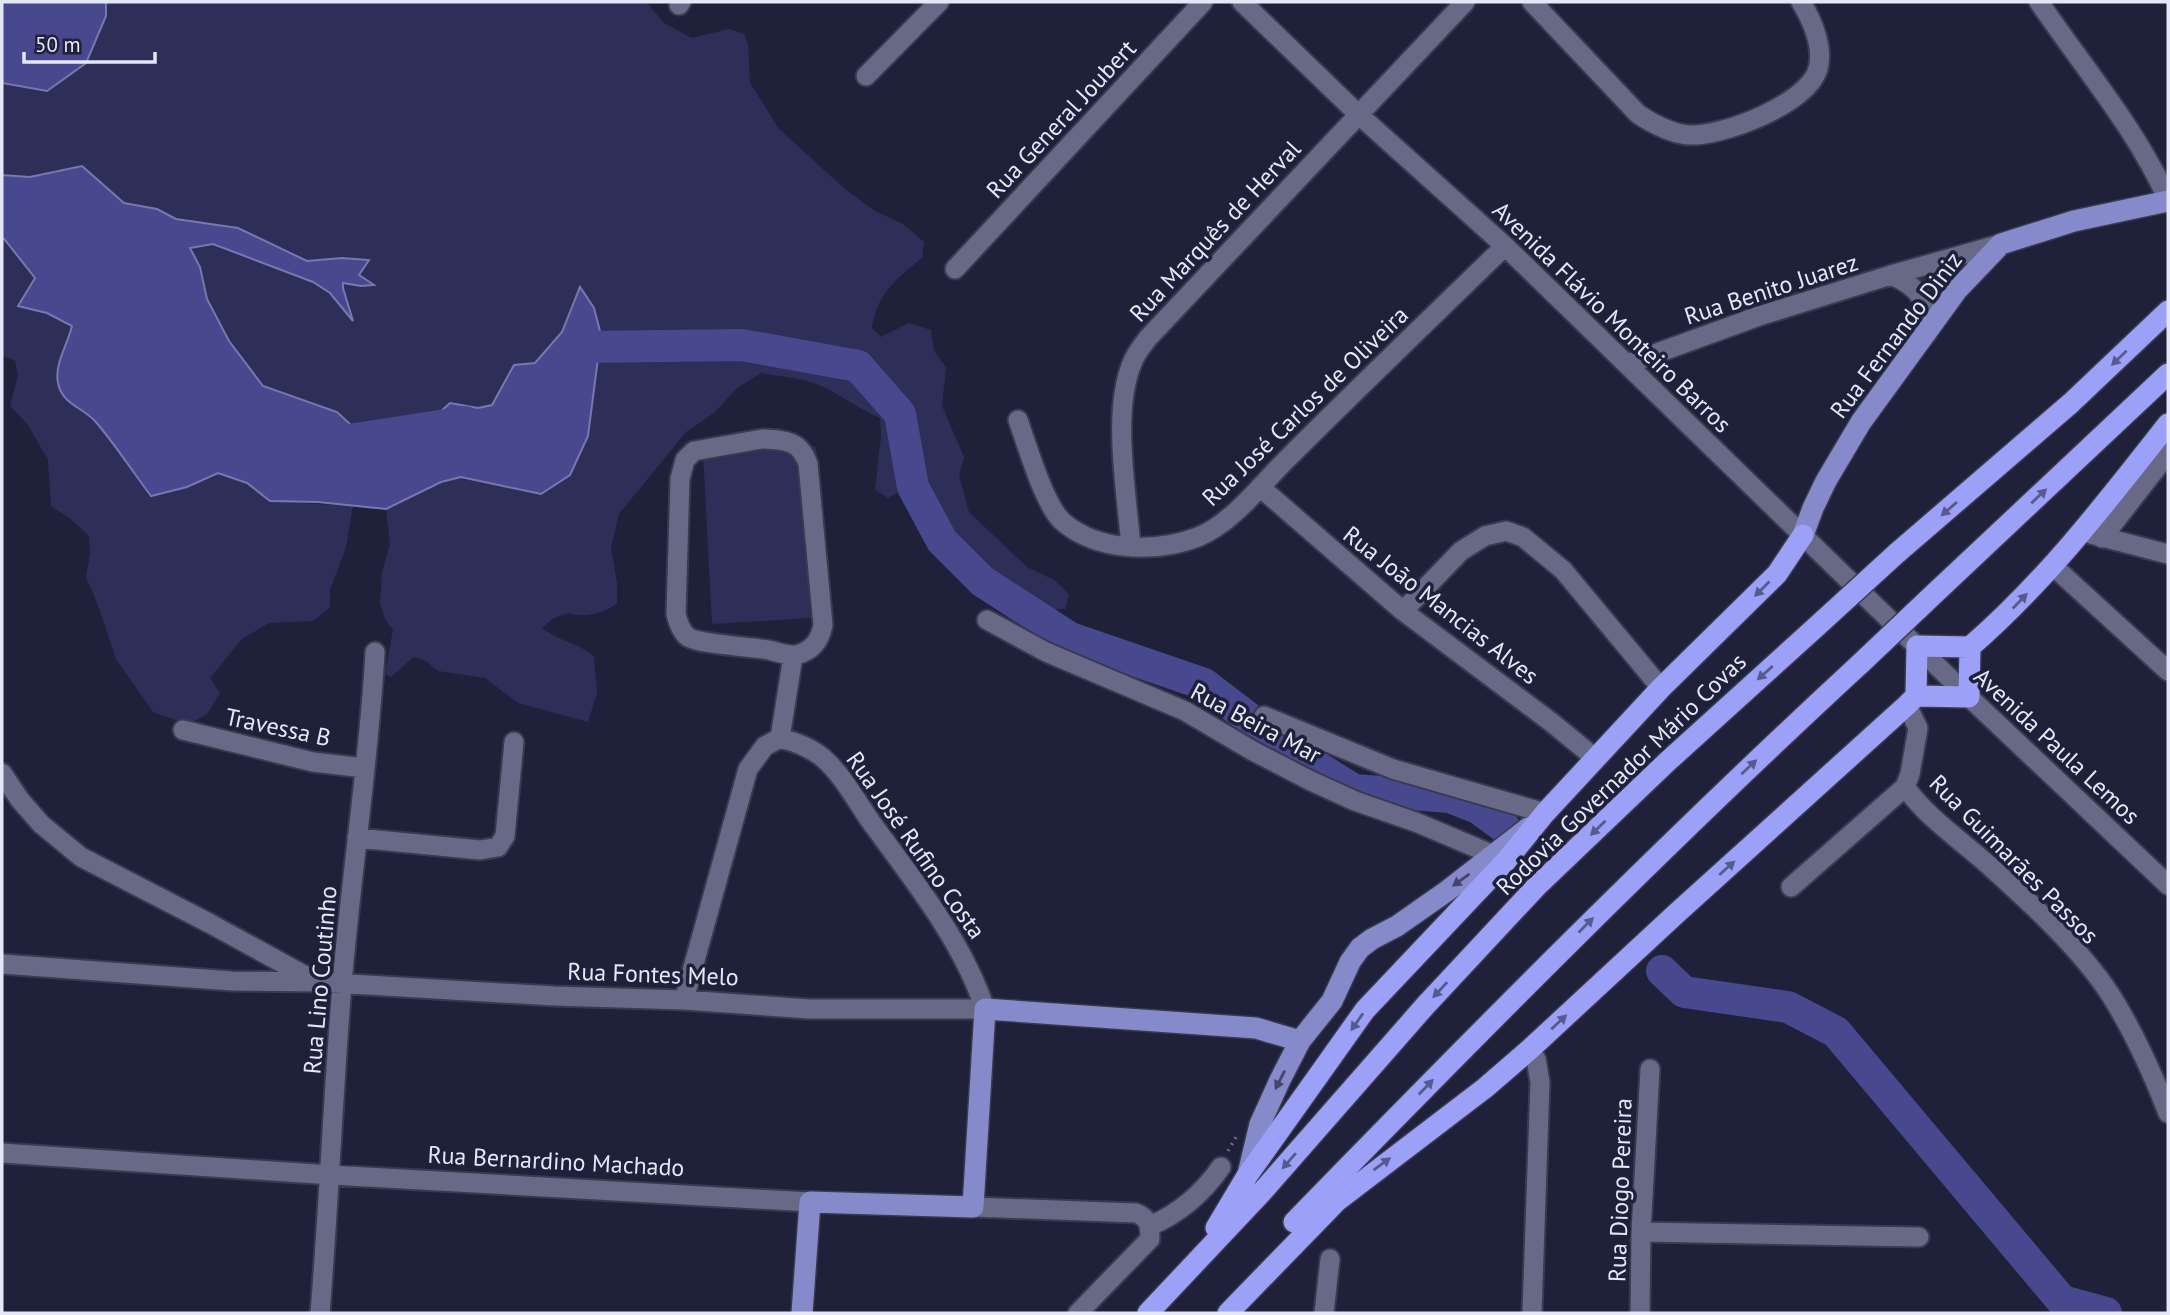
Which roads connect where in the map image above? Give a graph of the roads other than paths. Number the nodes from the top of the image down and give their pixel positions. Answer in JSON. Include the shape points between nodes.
{"nodes":[{"id":1,"x":939,"y":2,"type":"edge"},
{"id":2,"x":1203,"y":2,"type":"edge"},
{"id":3,"x":1242,"y":2,"type":"edge"},
{"id":4,"x":1465,"y":2,"type":"edge"},
{"id":5,"x":1532,"y":2,"type":"edge"},
{"id":6,"x":1801,"y":2,"type":"edge"},
{"id":7,"x":2039,"y":2,"type":"edge"},
{"id":8,"x":866,"y":76,"type":"dead end"},
{"id":9,"x":1358,"y":114,"type":"junction"},
{"id":10,"x":2168,"y":201,"type":"edge"},
{"id":11,"x":2001,"y":244,"type":"junction"},
{"id":12,"x":1505,"y":246,"type":"junction"},
{"id":13,"x":954,"y":269,"type":"dead end"},
{"id":14,"x":1891,"y":275,"type":"junction"},
{"id":15,"x":2168,"y":311,"type":"edge"},
{"id":16,"x":1927,"y":333,"type":"junction"},
{"id":17,"x":1627,"y":364,"type":"junction"},
{"id":18,"x":2168,"y":374,"type":"edge"},
{"id":19,"x":1018,"y":419,"type":"dead end"},
{"id":20,"x":2168,"y":424,"type":"edge"},
{"id":21,"x":2168,"y":453,"type":"edge"},
{"id":22,"x":1260,"y":487,"type":"junction"},
{"id":23,"x":1803,"y":535,"type":"junction"},
{"id":24,"x":2093,"y":535,"type":"junction"},
{"id":25,"x":1131,"y":547,"type":"junction"},
{"id":26,"x":2168,"y":554,"type":"edge"},
{"id":27,"x":2053,"y":566,"type":"junction"},
{"id":28,"x":1403,"y":611,"type":"junction"},
{"id":29,"x":987,"y":620,"type":"dead end"},
{"id":30,"x":1917,"y":646,"type":"junction"},
{"id":31,"x":1970,"y":647,"type":"junction"},
{"id":32,"x":375,"y":652,"type":"dead end"},
{"id":33,"x":793,"y":656,"type":"junction"},
{"id":34,"x":2168,"y":671,"type":"edge"},
{"id":35,"x":1943,"y":672,"type":"joint"},
{"id":36,"x":1661,"y":688,"type":"junction"},
{"id":37,"x":1969,"y":697,"type":"junction"},
{"id":38,"x":1912,"y":701,"type":"junction"},
{"id":39,"x":1264,"y":716,"type":"dead end"},
{"id":40,"x":183,"y":730,"type":"dead end"},
{"id":41,"x":780,"y":738,"type":"junction"},
{"id":42,"x":514,"y":742,"type":"dead end"},
{"id":43,"x":1595,"y":758,"type":"junction"},
{"id":44,"x":364,"y":768,"type":"junction"},
{"id":45,"x":2,"y":773,"type":"edge"},
{"id":46,"x":1905,"y":787,"type":"junction"},
{"id":47,"x":357,"y":838,"type":"junction"},
{"id":48,"x":1520,"y":838,"type":"junction"},
{"id":49,"x":2168,"y":885,"type":"edge"},
{"id":50,"x":1791,"y":887,"type":"dead end"},
{"id":51,"x":2,"y":964,"type":"edge"},
{"id":52,"x":317,"y":982,"type":"junction"},
{"id":53,"x":342,"y":985,"type":"junction"},
{"id":54,"x":684,"y":1000,"type":"junction"},
{"id":55,"x":985,"y":1009,"type":"junction"},
{"id":56,"x":1300,"y":1041,"type":"junction"},
{"id":57,"x":1529,"y":1050,"type":"junction"},
{"id":58,"x":1650,"y":1069,"type":"dead end"},
{"id":59,"x":2168,"y":1113,"type":"edge"},
{"id":60,"x":2,"y":1153,"type":"edge"},
{"id":61,"x":1221,"y":1167,"type":"dead end"},
{"id":62,"x":331,"y":1175,"type":"junction"},
{"id":63,"x":1247,"y":1177,"type":"junction"},
{"id":64,"x":810,"y":1202,"type":"junction"},
{"id":65,"x":973,"y":1207,"type":"junction"},
{"id":66,"x":1150,"y":1226,"type":"junction"},
{"id":67,"x":1641,"y":1232,"type":"junction"},
{"id":68,"x":1919,"y":1237,"type":"dead end"},
{"id":69,"x":1330,"y":1259,"type":"dead end"},
{"id":70,"x":1195,"y":1263,"type":"junction"},
{"id":71,"x":320,"y":1313,"type":"edge"},
{"id":72,"x":802,"y":1313,"type":"edge"},
{"id":73,"x":1078,"y":1313,"type":"edge"},
{"id":74,"x":1148,"y":1313,"type":"edge"},
{"id":75,"x":1209,"y":1313,"type":"edge"},
{"id":76,"x":1228,"y":1313,"type":"edge"},
{"id":77,"x":1324,"y":1313,"type":"edge"},
{"id":78,"x":1532,"y":1313,"type":"edge"},
{"id":79,"x":1640,"y":1313,"type":"edge"}],
"edges":[{"from":1,"to":8,"type":"street"},
{"from":2,"to":13,"type":"street","name":"Rua General Joubert"},
{"from":3,"to":9,"type":"street","name":"Avenida Flávio Monteiro Barros"},
{"from":4,"to":9,"type":"street","name":"Rua Marquês de Herval"},
{"from":5,"to":6,"type":"street","via":[[1638,114],[1655,126],[1688,135],[1727,129],[1763,116],[1812,83],[1819,66],[1817,40]]},
{"from":7,"to":10,"type":"street","via":[[2140,146]]},
{"from":9,"to":12,"type":"street","name":"Avenida Flávio Monteiro Barros"},
{"from":9,"to":25,"type":"street","name":"Rua Marquês de Herval","via":[[1148,338],[1133,361],[1122,422]]},
{"from":10,"to":11,"type":"main road","name":"Rua Fernando Diniz","via":[[2074,221]]},
{"from":11,"to":14,"type":"street","name":"Rua Benito Juarez"},
{"from":11,"to":16,"type":"main road","name":"Rua Fernando Diniz","via":[[1957,290]]},
{"from":12,"to":17,"type":"street","name":"Avenida Flávio Monteiro Barros"},
{"from":12,"to":22,"type":"street","name":"Rua José Carlos de Oliveira"},
{"from":14,"to":16,"type":"street","name":"Rua Benito Juarez","via":[[1919,293]]},
{"from":14,"to":17,"type":"street","name":"Rua Benito Juarez"},
{"from":15,"to":70,"type":"highway","name":"Rodovia Governador Mário Covas","one_way":true,"bridge":true,"via":[[1668,761],[1536,887]]},
{"from":16,"to":23,"type":"main road","name":"Rua Fernando Diniz","via":[[1861,422],[1825,481]]},
{"from":17,"to":23,"type":"street","name":"Avenida Flávio Monteiro Barros"},
{"from":75,"to":18,"type":"highway","one_way":true,"bridge":true,"via":[[1625,886]]},
{"from":19,"to":25,"type":"street","name":"Rua José Carlos de Oliveira","via":[[1050,504],[1061,520],[1105,543]]},
{"from":20,"to":24,"type":"highway"},
{"from":21,"to":24,"type":"street"},
{"from":22,"to":25,"type":"street","name":"Rua José Carlos de Oliveira","via":[[1199,536],[1168,545]]},
{"from":22,"to":28,"type":"street","name":"Rua João Mancias Alves"},
{"from":23,"to":30,"type":"street","name":"Avenida Flávio Monteiro Barros"},
{"from":23,"to":36,"type":"highway","one_way":true,"via":[[1777,574]]},
{"from":24,"to":26,"type":"street"},
{"from":24,"to":27,"type":"highway"},
{"from":31,"to":27,"type":"highway","one_way":true},
{"from":27,"to":34,"type":"street"},
{"from":28,"to":36,"type":"street","via":[[1461,551],[1485,536],[1506,531],[1523,537],[1563,570]]},
{"from":28,"to":43,"type":"street","name":"Rua João Mancias Alves"},
{"from":29,"to":48,"type":"street","name":"Rua Beira Mar","via":[[1046,652],[1185,711],[1344,796]]},
{"from":30,"to":31,"type":"highway"},
{"from":30,"to":35,"type":"street","name":"Avenida Flávio Monteiro Barros"},
{"from":30,"to":38,"type":"highway"},
{"from":31,"to":37,"type":"highway"},
{"from":32,"to":44,"type":"street","name":"Rua Lino Coutinho"},
{"from":33,"to":33,"type":"street","via":[[691,639],[678,623],[680,479],[685,460],[694,451],[762,439],[792,443],[804,452],[823,625],[816,644]]},
{"from":33,"to":41,"type":"street"},
{"from":35,"to":37,"type":"street","name":"Avenida Paula Lemos"},
{"from":36,"to":43,"type":"highway"},
{"from":37,"to":38,"type":"highway"},
{"from":37,"to":49,"type":"street","name":"Avenida Paula Lemos"},
{"from":38,"to":46,"type":"street","name":"Rua Guimarães Passos","via":[[1918,728]]},
{"from":57,"to":38,"type":"highway","one_way":true},
{"from":39,"to":48,"type":"street","via":[[1393,769]]},
{"from":40,"to":44,"type":"street","name":"Travessa B","via":[[313,762]]},
{"from":41,"to":54,"type":"street","via":[[765,746],[748,769]]},
{"from":41,"to":55,"type":"street","name":"Rua José Rufino Costa","via":[[802,744],[824,759],[841,780],[929,902],[974,976]]},
{"from":42,"to":47,"type":"street","via":[[505,836],[498,846],[480,850]]},
{"from":43,"to":48,"type":"highway"},
{"from":44,"to":47,"type":"street","name":"Rua Lino Coutinho"},
{"from":45,"to":52,"type":"street","via":[[41,824],[80,857]]},
{"from":46,"to":50,"type":"street","name":"Rua Guimarães Passos"},
{"from":46,"to":59,"type":"street","name":"Rua Guimarães Passos","via":[[1925,812],[1994,869],[2068,943],[2108,992],[2141,1048]]},
{"from":47,"to":53,"type":"street","name":"Rua Lino Coutinho"},
{"from":48,"to":56,"type":"main road","one_way":true,"via":[[1360,948],[1332,1000]]},
{"from":48,"to":63,"type":"highway","one_way":true,"via":[[1365,1010]]},
{"from":51,"to":52,"type":"street","name":"Rua Fontes Melo","via":[[232,981]]},
{"from":52,"to":53,"type":"street","name":"Rua Fontes Melo"},
{"from":53,"to":54,"type":"street","name":"Rua Fontes Melo"},
{"from":53,"to":62,"type":"street","name":"Rua Lino Coutinho"},
{"from":54,"to":55,"type":"street","name":"Rua Fontes Melo","via":[[810,1009]]},
{"from":55,"to":56,"type":"main road","name":"Rua Fontes Melo","via":[[1256,1028]]},
{"from":55,"to":65,"type":"main road","name":"Rua José Rufino Costa"},
{"from":56,"to":63,"type":"main road","one_way":true,"via":[[1260,1124]]},
{"from":76,"to":57,"type":"highway","one_way":true,"via":[[1337,1201]]},
{"from":57,"to":78,"type":"street","via":[[1536,1059],[1540,1082]]},
{"from":58,"to":67,"type":"street","name":"Rua Diogo Pereira"},
{"from":60,"to":62,"type":"street","name":"Rua Bernardino Machado"},
{"from":61,"to":66,"type":"street","via":[[1207,1187],[1171,1217]]},
{"from":62,"to":64,"type":"street","name":"Rua Bernardino Machado"},
{"from":62,"to":71,"type":"street","name":"Rua Lino Coutinho"},
{"from":63,"to":70,"type":"highway"},
{"from":64,"to":65,"type":"main road","name":"Rua Bernardino Machado"},
{"from":64,"to":72,"type":"main road"},
{"from":65,"to":66,"type":"street","name":"Rua Bernardino Machado","via":[[1136,1213]]},
{"from":66,"to":73,"type":"street","via":[[1150,1239]]},
{"from":67,"to":68,"type":"street"},
{"from":67,"to":79,"type":"street","name":"Rua Diogo Pereira"},
{"from":69,"to":77,"type":"street"},
{"from":70,"to":74,"type":"highway","name":"Rodovia Governador Mário Covas"}]}
